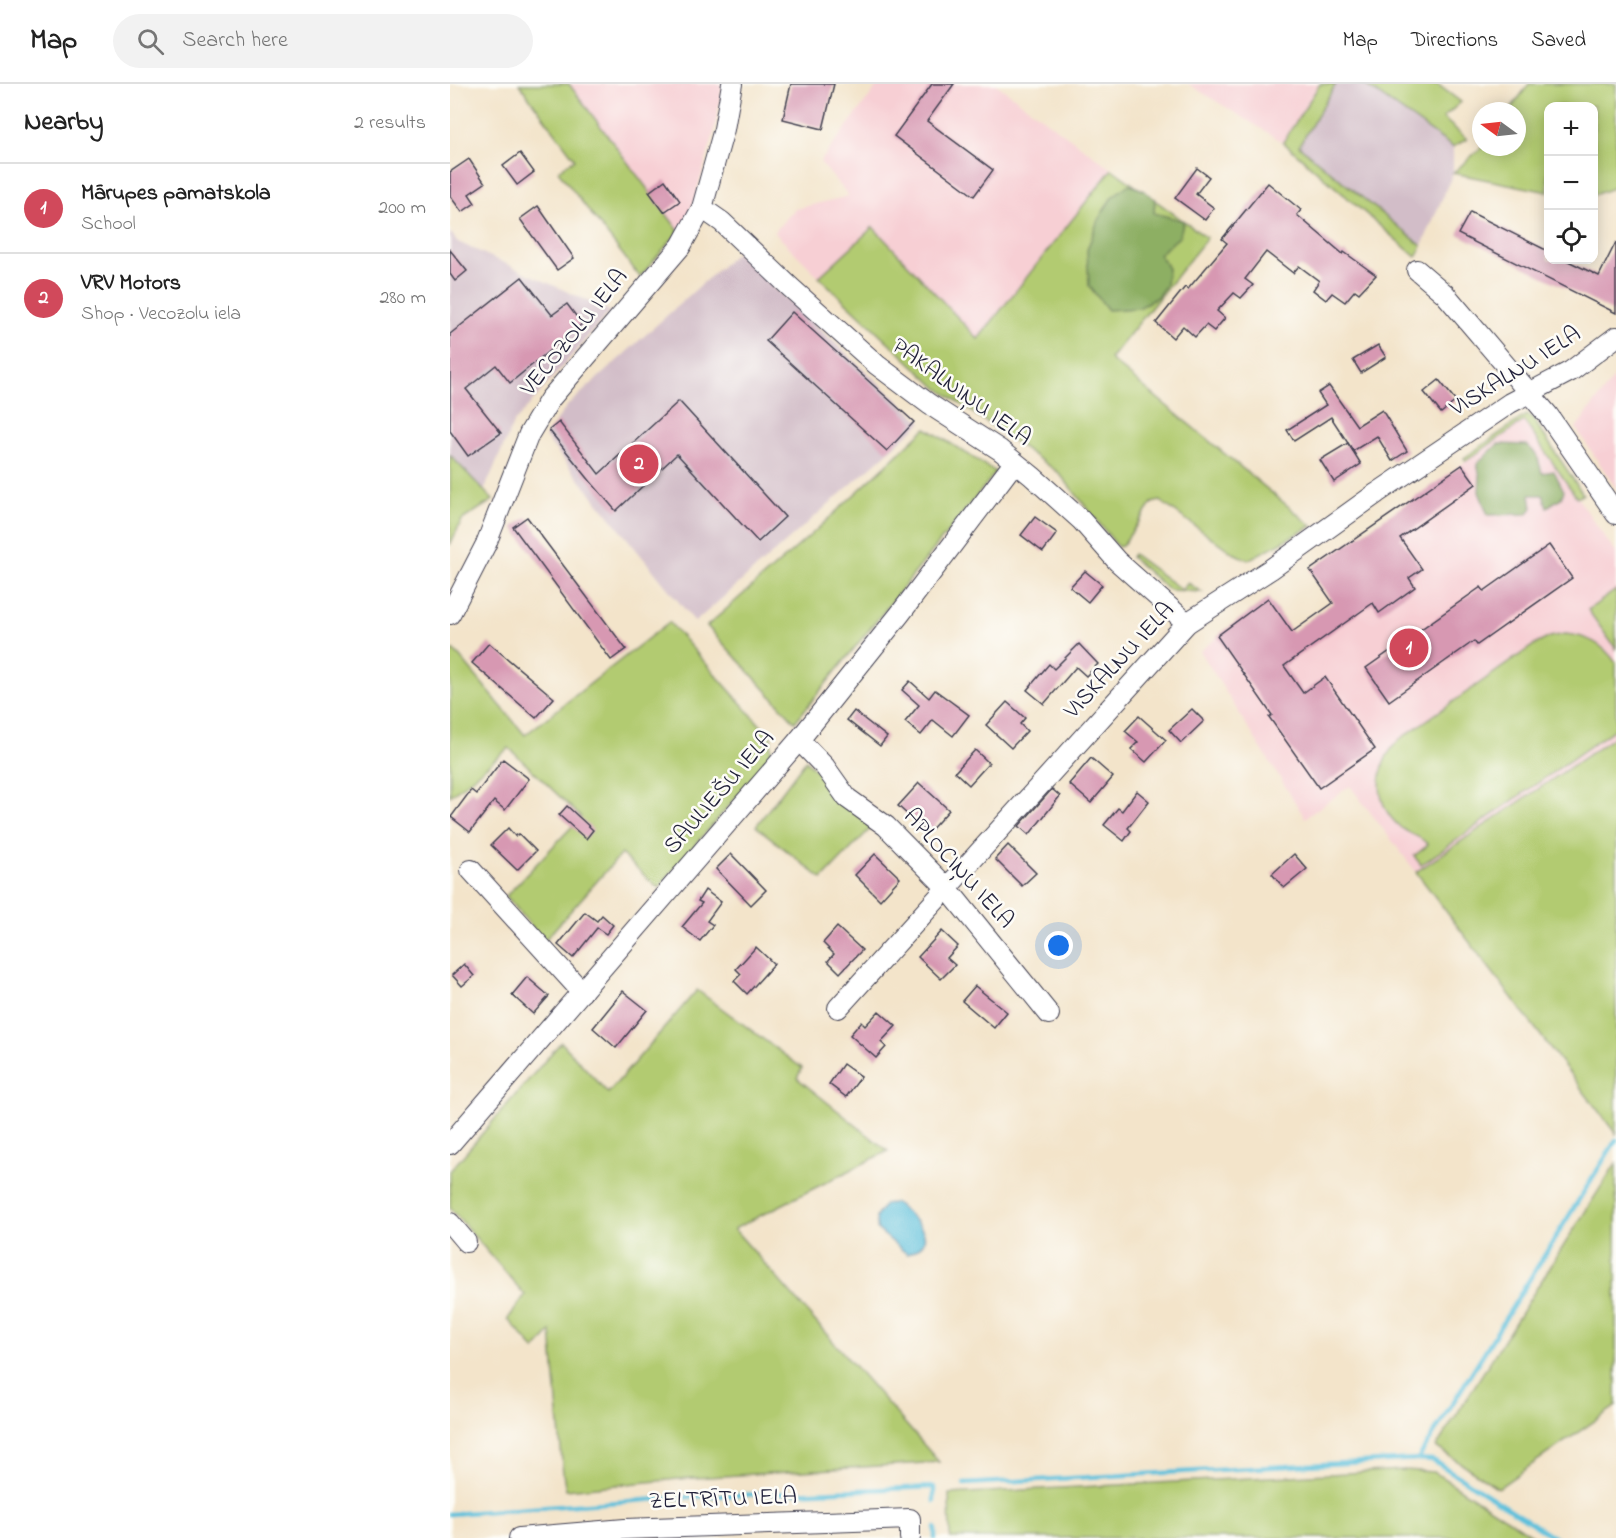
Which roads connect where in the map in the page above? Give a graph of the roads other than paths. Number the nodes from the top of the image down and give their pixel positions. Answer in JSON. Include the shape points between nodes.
{"nodes":[{"id":1,"x":732,"y":84,"type":"edge"},
{"id":2,"x":702,"y":208,"type":"junction"},
{"id":3,"x":1417,"y":270,"type":"dead end"},
{"id":4,"x":1616,"y":337,"type":"edge"},
{"id":5,"x":1529,"y":393,"type":"junction"},
{"id":6,"x":1014,"y":463,"type":"junction"},
{"id":7,"x":1616,"y":514,"type":"edge"},
{"id":8,"x":450,"y":614,"type":"edge"},
{"id":9,"x":1187,"y":623,"type":"junction"},
{"id":10,"x":799,"y":740,"type":"junction"},
{"id":11,"x":471,"y":870,"type":"dead end"},
{"id":12,"x":947,"y":888,"type":"junction"},
{"id":13,"x":582,"y":992,"type":"junction"},
{"id":14,"x":838,"y":1008,"type":"dead end"},
{"id":15,"x":1049,"y":1014,"type":"dead end"},
{"id":16,"x":450,"y":1144,"type":"edge"},
{"id":17,"x":450,"y":1223,"type":"edge"},
{"id":18,"x":466,"y":1242,"type":"dead end"},
{"id":19,"x":625,"y":1534,"type":"edge"},
{"id":20,"x":519,"y":1538,"type":"edge"},
{"id":21,"x":910,"y":1538,"type":"edge"}],
"edges":[{"from":1,"to":2,"type":"street","name":"VECOZOLU IELA"},
{"from":2,"to":6,"type":"street","name":"PAKALNIŅU IELA","via":[[877,365]]},
{"from":2,"to":8,"type":"street","name":"VECOZOLU IELA","via":[[681,246],[550,399],[529,434],[486,544]]},
{"from":3,"to":5,"type":"street","via":[[1445,294]]},
{"from":4,"to":5,"type":"street","name":"VISKALNU IELA","via":[[1570,371]]},
{"from":5,"to":7,"type":"street"},
{"from":5,"to":9,"type":"street","name":"VISKALNU IELA"},
{"from":6,"to":9,"type":"street","name":"PAKALNIŅU IELA","via":[[1081,520],[1118,561]]},
{"from":6,"to":10,"type":"street","name":"SAULIEŠU IELA"},
{"from":9,"to":12,"type":"street","name":"VISKALNU IELA"},
{"from":10,"to":12,"type":"street","name":"APLOCIŅU IELA","via":[[847,798],[886,826]]},
{"from":10,"to":13,"type":"street","name":"SAULIEŠU IELA"},
{"from":11,"to":13,"type":"street"},
{"from":12,"to":14,"type":"street","name":"VISKALNU IELA"},
{"from":12,"to":15,"type":"street","name":"APLOCIŅU IELA"},
{"from":13,"to":16,"type":"street","name":"SAULIEŠU IELA"},
{"from":17,"to":18,"type":"street"},
{"from":19,"to":20,"type":"street","name":"ZELTRĪTU IELA"},
{"from":19,"to":21,"type":"street","name":"ZELTRĪTU IELA","via":[[910,1519]]}]}
